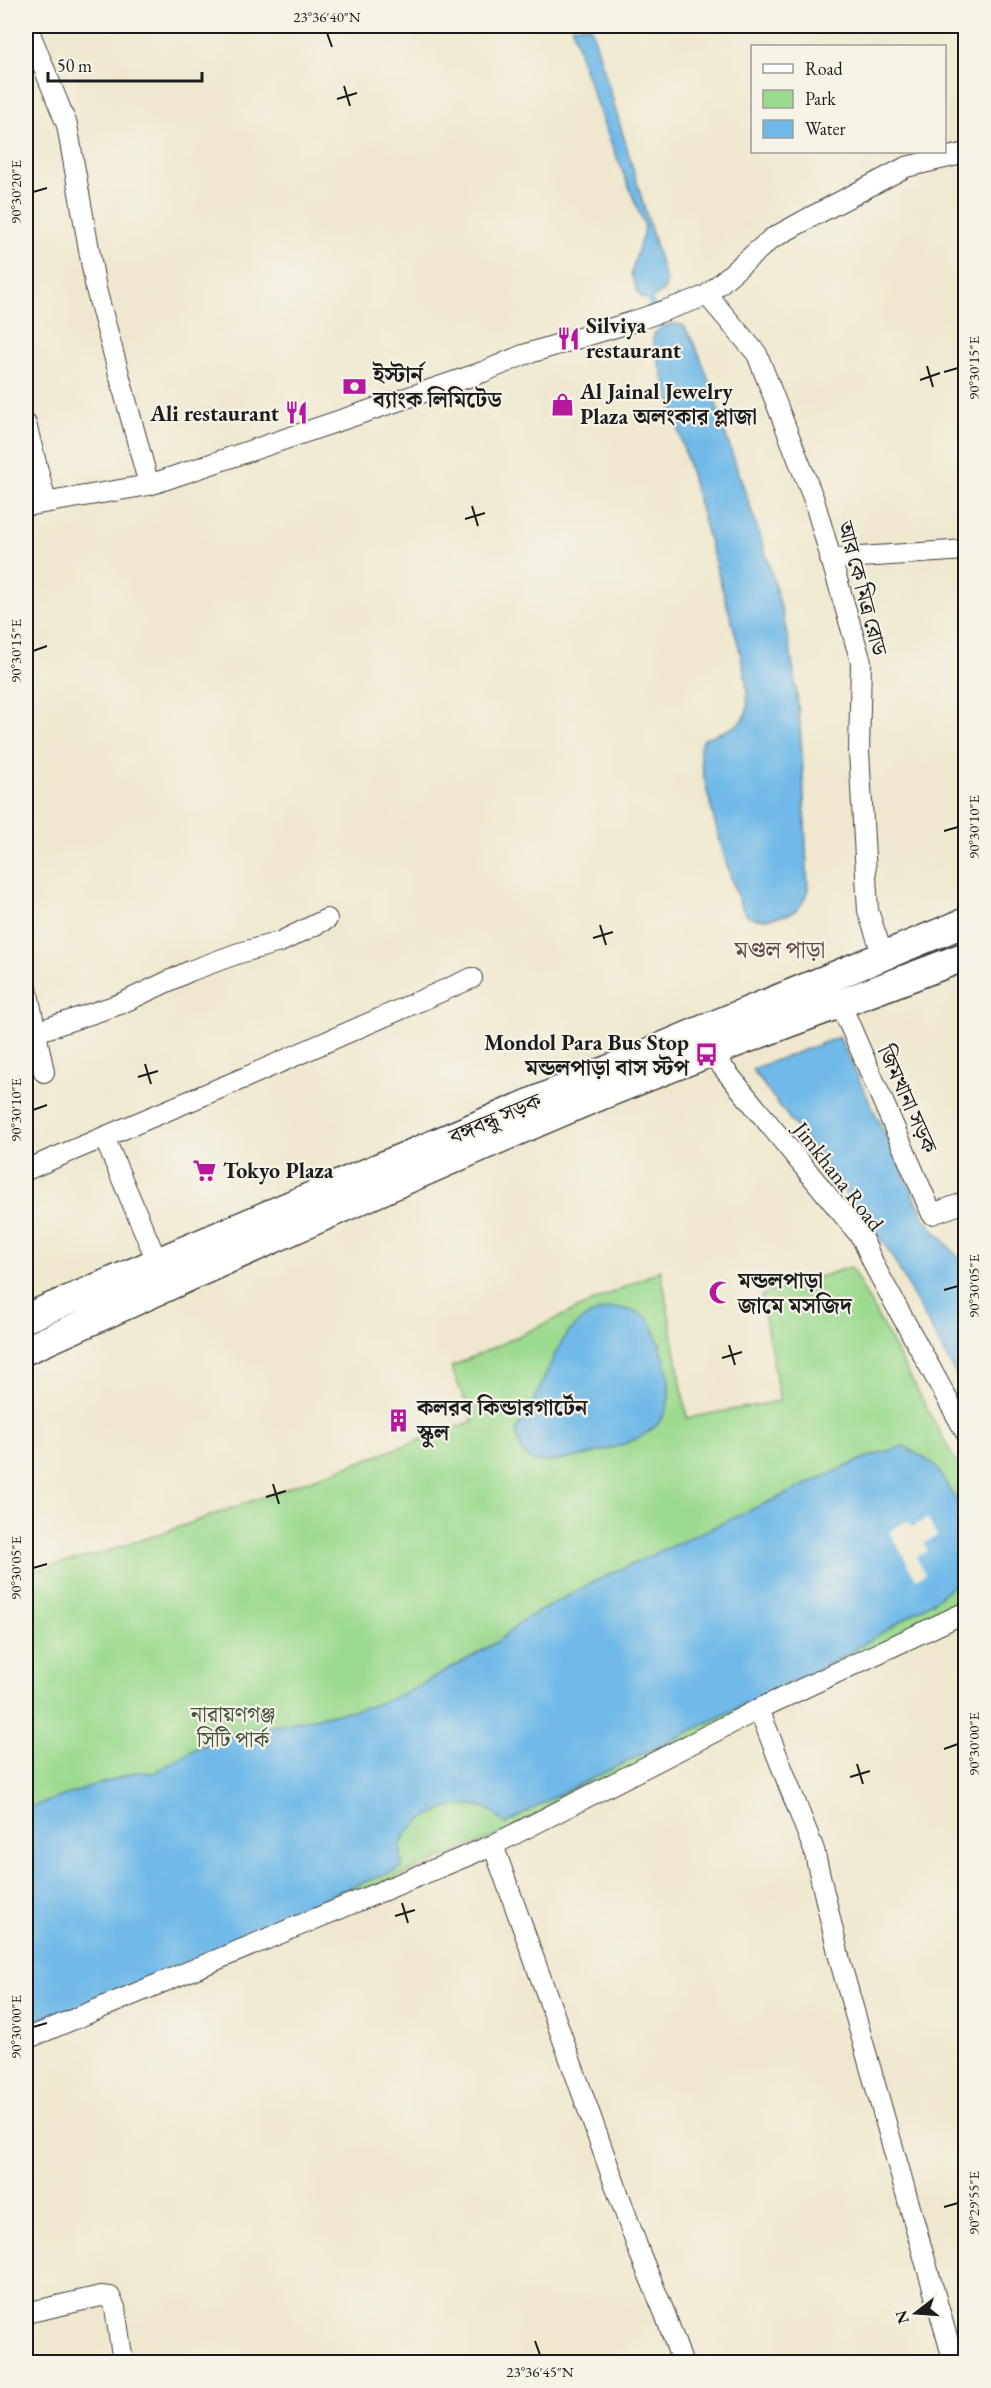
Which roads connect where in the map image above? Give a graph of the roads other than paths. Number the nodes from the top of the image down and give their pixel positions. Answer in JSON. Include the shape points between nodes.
{"nodes":[{"id":1,"x":27,"y":26,"type":"edge"},
{"id":2,"x":966,"y":153,"type":"edge"},
{"id":3,"x":704,"y":296,"type":"junction"},
{"id":4,"x":26,"y":424,"type":"edge"},
{"id":5,"x":149,"y":485,"type":"junction"},
{"id":6,"x":46,"y":502,"type":"junction"},
{"id":7,"x":26,"y":506,"type":"edge"},
{"id":8,"x":966,"y":550,"type":"edge"},
{"id":9,"x":830,"y":559,"type":"junction"},
{"id":10,"x":327,"y":919,"type":"dead end"},
{"id":11,"x":966,"y":922,"type":"edge"},
{"id":12,"x":882,"y":956,"type":"junction"},
{"id":13,"x":966,"y":956,"type":"edge"},
{"id":14,"x":472,"y":978,"type":"dead end"},
{"id":15,"x":26,"y":984,"type":"edge"},
{"id":16,"x":840,"y":1004,"type":"junction"},
{"id":17,"x":36,"y":1032,"type":"junction"},
{"id":18,"x":711,"y":1053,"type":"junction"},
{"id":19,"x":44,"y":1072,"type":"dead end"},
{"id":20,"x":104,"y":1137,"type":"junction"},
{"id":21,"x":26,"y":1170,"type":"edge"},
{"id":22,"x":966,"y":1202,"type":"edge"},
{"id":23,"x":157,"y":1261,"type":"junction"},
{"id":24,"x":26,"y":1318,"type":"edge"},
{"id":25,"x":26,"y":1350,"type":"edge"},
{"id":26,"x":966,"y":1433,"type":"edge"},
{"id":27,"x":966,"y":1612,"type":"edge"},
{"id":28,"x":759,"y":1710,"type":"junction"},
{"id":29,"x":493,"y":1845,"type":"junction"},
{"id":30,"x":26,"y":2039,"type":"edge"},
{"id":31,"x":26,"y":2313,"type":"edge"},
{"id":32,"x":123,"y":2362,"type":"edge"},
{"id":33,"x":682,"y":2362,"type":"edge"},
{"id":34,"x":954,"y":2362,"type":"edge"}],
"edges":[{"from":1,"to":5,"type":"street","via":[[67,125],[96,289]]},
{"from":2,"to":3,"type":"street","via":[[906,167],[811,217],[771,239]]},
{"from":3,"to":5,"type":"street"},
{"from":3,"to":9,"type":"street","name":"আর কে মিত্র রোড","via":[[757,354],[814,500]]},
{"from":4,"to":6,"type":"street"},
{"from":5,"to":6,"type":"street"},
{"from":6,"to":7,"type":"street"},
{"from":8,"to":9,"type":"street"},
{"from":9,"to":12,"type":"street","name":"আর কে মিত্র রোড","via":[[861,662],[859,751],[868,911]]},
{"from":10,"to":17,"type":"street","via":[[279,942],[190,971],[120,1004]]},
{"from":11,"to":12,"type":"main road","name":"বঙ্গবন্ধু সড়ক"},
{"from":12,"to":23,"type":"main road","name":"বঙ্গবন্ধু সড়ক"},
{"from":13,"to":16,"type":"main road","name":"বঙ্গবন্ধু সড়ক"},
{"from":14,"to":20,"type":"street"},
{"from":15,"to":17,"type":"street"},
{"from":16,"to":18,"type":"main road","name":"বঙ্গবন্ধু সড়ক"},
{"from":16,"to":22,"type":"street","name":"জিমখানা সড়ক","via":[[932,1214]]},
{"from":17,"to":19,"type":"street"},
{"from":18,"to":25,"type":"main road","name":"বঙ্গবন্ধু সড়ক","via":[[566,1110]]},
{"from":18,"to":26,"type":"street","name":"Jimkhana Road","via":[[862,1238]]},
{"from":20,"to":21,"type":"street"},
{"from":20,"to":23,"type":"street"},
{"from":23,"to":24,"type":"main road","name":"বঙ্গবন্ধু সড়ক"},
{"from":27,"to":28,"type":"street"},
{"from":28,"to":29,"type":"street"},
{"from":28,"to":34,"type":"street","via":[[814,1850],[842,1965]]},
{"from":29,"to":30,"type":"street"},
{"from":29,"to":33,"type":"street"},
{"from":31,"to":32,"type":"street","via":[[100,2296],[110,2298]]}]}
